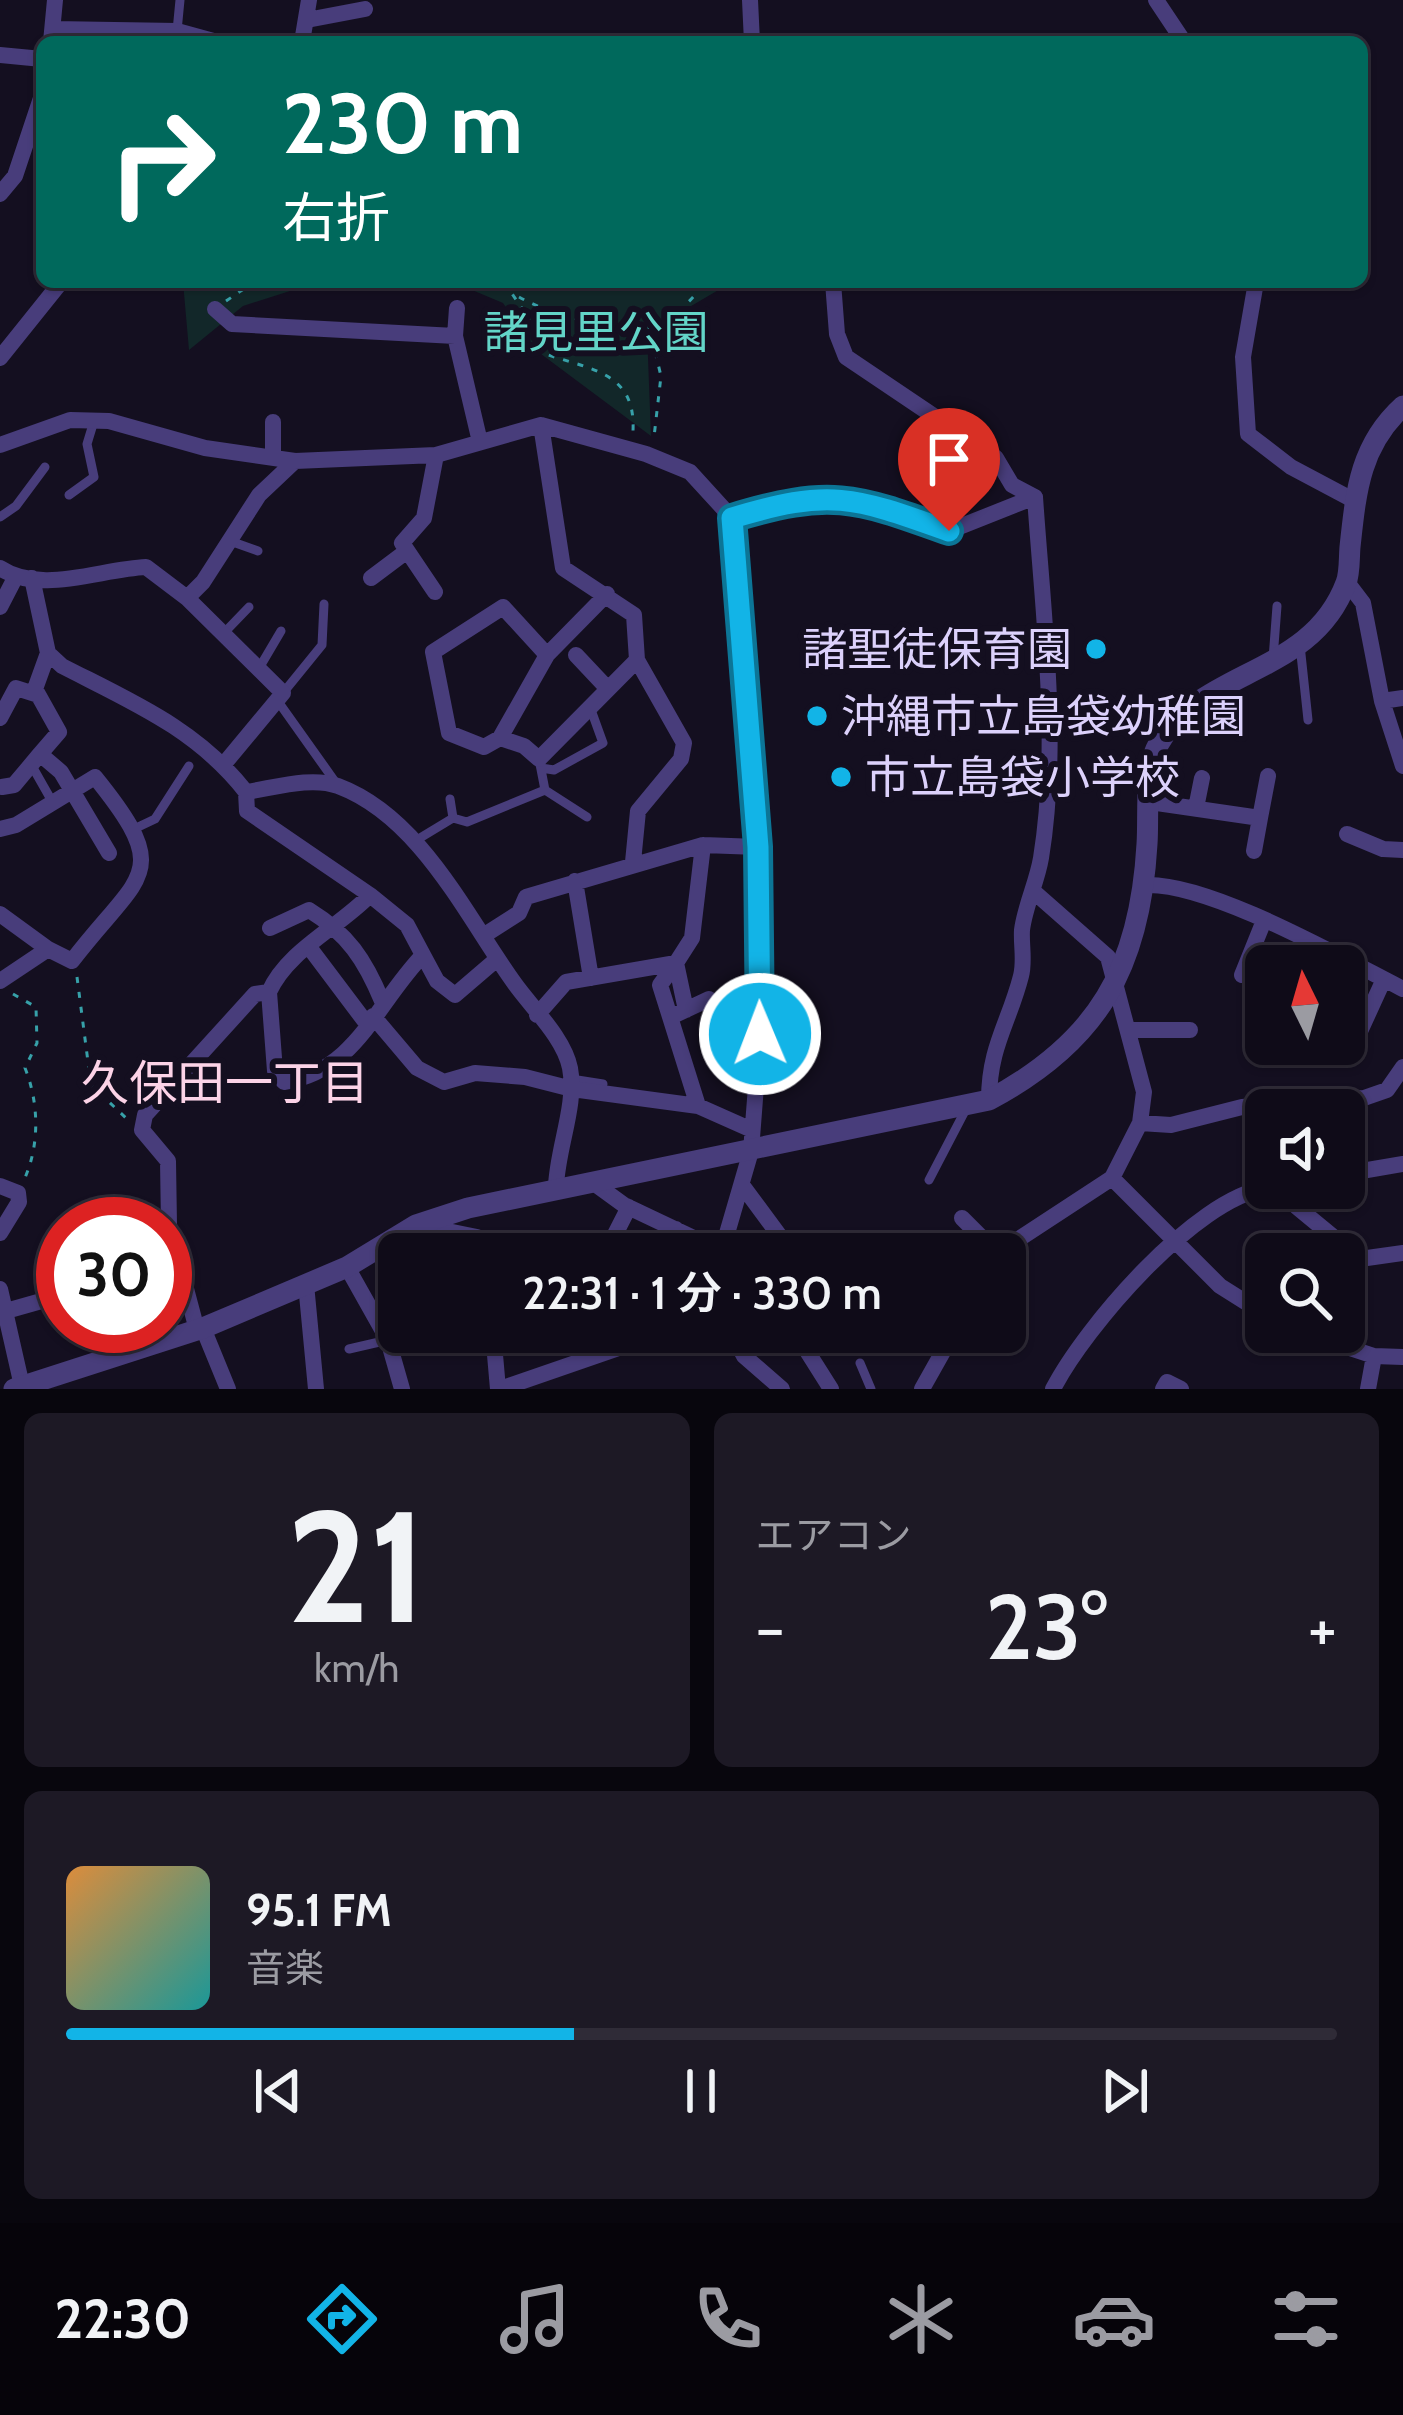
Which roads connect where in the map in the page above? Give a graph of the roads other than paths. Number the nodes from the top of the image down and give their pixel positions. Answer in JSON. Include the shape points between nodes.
{"nodes":[{"id":1,"x":55,"y":0,"type":"edge"},
{"id":2,"x":180,"y":0,"type":"edge"},
{"id":3,"x":309,"y":0,"type":"edge"},
{"id":4,"x":750,"y":0,"type":"edge"},
{"id":5,"x":1156,"y":0,"type":"edge"},
{"id":6,"x":365,"y":9,"type":"dead end"},
{"id":7,"x":307,"y":20,"type":"junction"},
{"id":8,"x":177,"y":31,"type":"junction"},
{"id":9,"x":52,"y":35,"type":"edge"},
{"id":10,"x":195,"y":36,"type":"edge"},
{"id":11,"x":303,"y":36,"type":"edge"},
{"id":12,"x":752,"y":36,"type":"edge"},
{"id":13,"x":1180,"y":36,"type":"edge"},
{"id":14,"x":0,"y":55,"type":"edge"},
{"id":15,"x":36,"y":58,"type":"edge"},
{"id":16,"x":36,"y":113,"type":"edge"},
{"id":17,"x":0,"y":194,"type":"edge"},
{"id":18,"x":56,"y":288,"type":"edge"},
{"id":19,"x":833,"y":288,"type":"edge"},
{"id":20,"x":1255,"y":288,"type":"edge"},
{"id":21,"x":457,"y":308,"type":"dead end"},
{"id":22,"x":215,"y":309,"type":"road end"},
{"id":23,"x":454,"y":336,"type":"junction"},
{"id":24,"x":0,"y":358,"type":"edge"},
{"id":25,"x":1403,"y":406,"type":"edge"},
{"id":26,"x":94,"y":421,"type":"junction"},
{"id":27,"x":274,"y":422,"type":"dead end"},
{"id":28,"x":541,"y":425,"type":"junction"},
{"id":29,"x":480,"y":442,"type":"junction"},
{"id":30,"x":0,"y":446,"type":"edge"},
{"id":31,"x":436,"y":455,"type":"junction"},
{"id":32,"x":272,"y":458,"type":"junction"},
{"id":33,"x":295,"y":461,"type":"junction"},
{"id":34,"x":45,"y":466,"type":"dead end"},
{"id":35,"x":69,"y":495,"type":"dead end"},
{"id":36,"x":1035,"y":497,"type":"junction"},
{"id":37,"x":1355,"y":501,"type":"junction"},
{"id":38,"x":0,"y":517,"type":"edge"},
{"id":39,"x":732,"y":518,"type":"junction"},
{"id":40,"x":230,"y":541,"type":"junction"},
{"id":41,"x":258,"y":550,"type":"dead end"},
{"id":42,"x":407,"y":551,"type":"junction"},
{"id":43,"x":16,"y":575,"type":"edge"},
{"id":44,"x":371,"y":578,"type":"dead end"},
{"id":45,"x":1347,"y":582,"type":"junction"},
{"id":46,"x":435,"y":592,"type":"dead end"},
{"id":47,"x":607,"y":594,"type":"junction"},
{"id":48,"x":187,"y":598,"type":"junction"},
{"id":49,"x":324,"y":604,"type":"dead end"},
{"id":50,"x":1277,"y":606,"type":"dead end"},
{"id":51,"x":0,"y":607,"type":"edge"},
{"id":52,"x":249,"y":607,"type":"dead end"},
{"id":53,"x":280,"y":631,"type":"dead end"},
{"id":54,"x":223,"y":634,"type":"junction"},
{"id":55,"x":1300,"y":645,"type":"junction"},
{"id":56,"x":48,"y":653,"type":"junction"},
{"id":57,"x":547,"y":655,"type":"junction"},
{"id":58,"x":576,"y":655,"type":"dead end"},
{"id":59,"x":637,"y":660,"type":"junction"},
{"id":60,"x":1273,"y":664,"type":"junction"},
{"id":61,"x":258,"y":670,"type":"junction"},
{"id":62,"x":608,"y":688,"type":"junction"},
{"id":63,"x":38,"y":695,"type":"junction"},
{"id":64,"x":280,"y":696,"type":"junction"},
{"id":65,"x":1403,"y":698,"type":"edge"},
{"id":66,"x":1382,"y":701,"type":"junction"},
{"id":67,"x":590,"y":707,"type":"junction"},
{"id":68,"x":517,"y":708,"type":"junction"},
{"id":69,"x":1,"y":715,"type":"edge"},
{"id":70,"x":1308,"y":720,"type":"dead end"},
{"id":71,"x":500,"y":738,"type":"junction"},
{"id":72,"x":524,"y":746,"type":"junction"},
{"id":73,"x":36,"y":759,"type":"junction"},
{"id":74,"x":224,"y":764,"type":"junction"},
{"id":75,"x":540,"y":764,"type":"junction"},
{"id":76,"x":189,"y":766,"type":"dead end"},
{"id":77,"x":1403,"y":766,"type":"edge"},
{"id":78,"x":1268,"y":776,"type":"dead end"},
{"id":79,"x":1202,"y":778,"type":"dead end"},
{"id":80,"x":337,"y":786,"type":"junction"},
{"id":81,"x":2,"y":787,"type":"edge"},
{"id":82,"x":545,"y":790,"type":"junction"},
{"id":83,"x":71,"y":792,"type":"junction"},
{"id":84,"x":246,"y":792,"type":"junction"},
{"id":85,"x":450,"y":800,"type":"dead end"},
{"id":86,"x":1150,"y":802,"type":"junction"},
{"id":87,"x":53,"y":803,"type":"junction"},
{"id":88,"x":1196,"y":808,"type":"junction"},
{"id":89,"x":587,"y":817,"type":"dead end"},
{"id":90,"x":453,"y":818,"type":"junction"},
{"id":91,"x":1260,"y":818,"type":"junction"},
{"id":92,"x":136,"y":828,"type":"junction"},
{"id":93,"x":0,"y":829,"type":"edge"},
{"id":94,"x":1346,"y":834,"type":"dead end"},
{"id":95,"x":411,"y":843,"type":"junction"},
{"id":96,"x":703,"y":845,"type":"junction"},
{"id":97,"x":758,"y":847,"type":"junction"},
{"id":98,"x":1403,"y":850,"type":"edge"},
{"id":99,"x":1254,"y":851,"type":"dead end"},
{"id":100,"x":109,"y":853,"type":"dead end"},
{"id":101,"x":633,"y":862,"type":"junction"},
{"id":102,"x":526,"y":877,"type":"dead end"},
{"id":103,"x":575,"y":881,"type":"junction"},
{"id":104,"x":1145,"y":885,"type":"junction"},
{"id":105,"x":1033,"y":891,"type":"junction"},
{"id":106,"x":370,"y":896,"type":"junction"},
{"id":107,"x":526,"y":897,"type":"junction"},
{"id":108,"x":0,"y":914,"type":"edge"},
{"id":109,"x":1264,"y":923,"type":"junction"},
{"id":110,"x":270,"y":928,"type":"dead end"},
{"id":111,"x":338,"y":928,"type":"junction"},
{"id":112,"x":483,"y":936,"type":"junction"},
{"id":113,"x":1298,"y":945,"type":"edge"},
{"id":114,"x":309,"y":946,"type":"junction"},
{"id":115,"x":48,"y":949,"type":"junction"},
{"id":116,"x":423,"y":956,"type":"junction"},
{"id":117,"x":497,"y":959,"type":"junction"},
{"id":118,"x":676,"y":963,"type":"junction"},
{"id":119,"x":1365,"y":973,"type":"edge"},
{"id":120,"x":1242,"y":975,"type":"dead end"},
{"id":121,"x":591,"y":978,"type":"junction"},
{"id":122,"x":1384,"y":979,"type":"junction"},
{"id":123,"x":0,"y":982,"type":"edge"},
{"id":124,"x":1117,"y":985,"type":"junction"},
{"id":125,"x":1403,"y":988,"type":"edge"},
{"id":126,"x":269,"y":992,"type":"junction"},
{"id":127,"x":709,"y":999,"type":"dead end"},
{"id":128,"x":678,"y":1013,"type":"junction"},
{"id":129,"x":374,"y":1014,"type":"junction"},
{"id":130,"x":537,"y":1015,"type":"junction"},
{"id":131,"x":1365,"y":1021,"type":"edge"},
{"id":132,"x":1130,"y":1030,"type":"junction"},
{"id":133,"x":1190,"y":1030,"type":"dead end"},
{"id":134,"x":1403,"y":1067,"type":"edge"},
{"id":135,"x":571,"y":1084,"type":"junction"},
{"id":136,"x":603,"y":1084,"type":"dead end"},
{"id":137,"x":978,"y":1102,"type":"junction"},
{"id":138,"x":698,"y":1106,"type":"junction"},
{"id":139,"x":1140,"y":1123,"type":"junction"},
{"id":140,"x":751,"y":1141,"type":"junction"},
{"id":141,"x":1403,"y":1164,"type":"edge"},
{"id":142,"x":1365,"y":1170,"type":"edge"},
{"id":143,"x":1112,"y":1178,"type":"junction"},
{"id":144,"x":929,"y":1180,"type":"dead end"},
{"id":145,"x":591,"y":1181,"type":"junction"},
{"id":146,"x":0,"y":1186,"type":"edge"},
{"id":147,"x":742,"y":1186,"type":"junction"},
{"id":148,"x":556,"y":1187,"type":"junction"},
{"id":149,"x":1245,"y":1196,"type":"edge"},
{"id":150,"x":628,"y":1207,"type":"junction"},
{"id":151,"x":1299,"y":1209,"type":"edge"},
{"id":152,"x":962,"y":1218,"type":"dead end"},
{"id":153,"x":416,"y":1225,"type":"junction"},
{"id":154,"x":676,"y":1229,"type":"junction"},
{"id":155,"x":0,"y":1233,"type":"edge"},
{"id":156,"x":456,"y":1233,"type":"edge"},
{"id":157,"x":615,"y":1233,"type":"edge"},
{"id":158,"x":674,"y":1233,"type":"edge"},
{"id":159,"x":687,"y":1233,"type":"edge"},
{"id":160,"x":728,"y":1233,"type":"edge"},
{"id":161,"x":778,"y":1233,"type":"edge"},
{"id":162,"x":977,"y":1233,"type":"edge"},
{"id":163,"x":1026,"y":1234,"type":"edge"},
{"id":164,"x":1177,"y":1243,"type":"junction"},
{"id":165,"x":1403,"y":1253,"type":"edge"},
{"id":166,"x":347,"y":1268,"type":"junction"},
{"id":167,"x":307,"y":1284,"type":"junction"},
{"id":168,"x":0,"y":1289,"type":"edge"},
{"id":169,"x":1245,"y":1302,"type":"edge"},
{"id":170,"x":36,"y":1303,"type":"edge"},
{"id":171,"x":6,"y":1311,"type":"junction"},
{"id":172,"x":378,"y":1322,"type":"edge"},
{"id":173,"x":200,"y":1329,"type":"junction"},
{"id":174,"x":378,"y":1342,"type":"edge"},
{"id":175,"x":349,"y":1349,"type":"dead end"},
{"id":176,"x":392,"y":1353,"type":"edge"},
{"id":177,"x":495,"y":1353,"type":"edge"},
{"id":178,"x":604,"y":1353,"type":"edge"},
{"id":179,"x":743,"y":1353,"type":"edge"},
{"id":180,"x":808,"y":1353,"type":"edge"},
{"id":181,"x":940,"y":1353,"type":"edge"},
{"id":182,"x":1364,"y":1353,"type":"edge"},
{"id":183,"x":1373,"y":1356,"type":"junction"},
{"id":184,"x":1403,"y":1357,"type":"edge"},
{"id":185,"x":860,"y":1363,"type":"dead end"},
{"id":186,"x":78,"y":1379,"type":"edge"},
{"id":187,"x":18,"y":1388,"type":"edge"},
{"id":188,"x":228,"y":1389,"type":"edge"},
{"id":189,"x":316,"y":1389,"type":"edge"},
{"id":190,"x":402,"y":1389,"type":"edge"},
{"id":191,"x":499,"y":1389,"type":"edge"},
{"id":192,"x":782,"y":1389,"type":"edge"},
{"id":193,"x":831,"y":1389,"type":"edge"},
{"id":194,"x":871,"y":1389,"type":"edge"},
{"id":195,"x":922,"y":1389,"type":"edge"},
{"id":196,"x":1052,"y":1389,"type":"edge"},
{"id":197,"x":1163,"y":1389,"type":"edge"},
{"id":198,"x":1180,"y":1389,"type":"edge"},
{"id":199,"x":1368,"y":1389,"type":"edge"}],
"edges":[{"from":1,"to":9,"type":"street"},
{"from":2,"to":8,"type":"lane"},
{"from":3,"to":7,"type":"street"},
{"from":4,"to":12,"type":"street"},
{"from":5,"to":13,"type":"street"},
{"from":6,"to":7,"type":"street"},
{"from":7,"to":11,"type":"street"},
{"from":8,"to":9,"type":"street"},
{"from":8,"to":10,"type":"street"},
{"from":14,"to":15,"type":"street"},
{"from":16,"to":17,"type":"street","via":[[15,176]]},
{"from":18,"to":24,"type":"street"},
{"from":19,"to":36,"type":"street","via":[[846,357],[996,458],[1012,484]]},
{"from":20,"to":37,"type":"street","via":[[1243,357],[1248,434]]},
{"from":21,"to":23,"type":"street"},
{"from":22,"to":23,"type":"street","via":[[232,324]]},
{"from":23,"to":29,"type":"street"},
{"from":25,"to":37,"type":"street","via":[[1367,451]]},
{"from":26,"to":30,"type":"street","via":[[70,420]]},
{"from":26,"to":32,"type":"street"},
{"from":26,"to":35,"type":"lane","via":[[87,444],[94,477]]},
{"from":27,"to":32,"type":"street"},
{"from":28,"to":29,"type":"street"},
{"from":28,"to":39,"type":"street","via":[[632,447],[690,472]]},
{"from":28,"to":47,"type":"street","via":[[563,568]]},
{"from":29,"to":31,"type":"street"},
{"from":31,"to":33,"type":"street"},
{"from":31,"to":42,"type":"street","via":[[424,518],[402,543]]},
{"from":32,"to":33,"type":"street"},
{"from":33,"to":40,"type":"street","via":[[259,495]]},
{"from":34,"to":38,"type":"lane"},
{"from":36,"to":39,"type":"street","via":[[949,531],[827,496]]},
{"from":36,"to":105,"type":"street","via":[[1047,787]]},
{"from":37,"to":45,"type":"street"},
{"from":39,"to":97,"type":"street"},
{"from":40,"to":41,"type":"lane"},
{"from":40,"to":48,"type":"street"},
{"from":42,"to":44,"type":"street"},
{"from":42,"to":46,"type":"street"},
{"from":43,"to":48,"type":"street","via":[[71,579],[146,567]]},
{"from":43,"to":51,"type":"street"},
{"from":43,"to":56,"type":"street"},
{"from":45,"to":55,"type":"street"},
{"from":45,"to":66,"type":"street","via":[[1363,603]]},
{"from":47,"to":57,"type":"street"},
{"from":47,"to":59,"type":"street","via":[[634,615]]},
{"from":48,"to":54,"type":"street"},
{"from":49,"to":64,"type":"lane","via":[[322,645]]},
{"from":50,"to":60,"type":"lane"},
{"from":52,"to":54,"type":"lane"},
{"from":53,"to":61,"type":"lane"},
{"from":54,"to":61,"type":"street"},
{"from":55,"to":60,"type":"street"},
{"from":55,"to":70,"type":"lane"},
{"from":56,"to":63,"type":"street"},
{"from":56,"to":74,"type":"street","via":[[180,726]]},
{"from":57,"to":68,"type":"street"},
{"from":57,"to":71,"type":"street","via":[[503,607],[434,652],[449,733],[484,747]]},
{"from":58,"to":62,"type":"street"},
{"from":59,"to":62,"type":"street"},
{"from":59,"to":101,"type":"street","via":[[684,743],[681,759],[638,812]]},
{"from":60,"to":86,"type":"street","via":[[1184,708],[1155,750]]},
{"from":61,"to":64,"type":"street"},
{"from":62,"to":67,"type":"street"},
{"from":63,"to":69,"type":"street","via":[[16,688]]},
{"from":63,"to":73,"type":"street","via":[[59,732]]},
{"from":64,"to":74,"type":"street"},
{"from":64,"to":80,"type":"lane"},
{"from":65,"to":66,"type":"street"},
{"from":66,"to":77,"type":"street"},
{"from":67,"to":75,"type":"street"},
{"from":67,"to":75,"type":"lane","via":[[603,743],[554,770]]},
{"from":68,"to":71,"type":"street"},
{"from":68,"to":72,"type":"street"},
{"from":71,"to":72,"type":"street"},
{"from":72,"to":75,"type":"street"},
{"from":73,"to":81,"type":"street","via":[[14,785]]},
{"from":73,"to":83,"type":"street","via":[[61,772]]},
{"from":73,"to":87,"type":"lane"},
{"from":74,"to":84,"type":"street"},
{"from":75,"to":82,"type":"lane"},
{"from":76,"to":92,"type":"lane","via":[[155,819]]},
{"from":78,"to":91,"type":"street"},
{"from":79,"to":88,"type":"street"},
{"from":80,"to":84,"type":"street"},
{"from":80,"to":95,"type":"street","via":[[379,810]]},
{"from":82,"to":89,"type":"lane"},
{"from":82,"to":90,"type":"lane","via":[[467,822]]},
{"from":83,"to":87,"type":"street"},
{"from":83,"to":92,"type":"street","via":[[95,777]]},
{"from":83,"to":100,"type":"street"},
{"from":84,"to":106,"type":"street","via":[[247,811]]},
{"from":85,"to":90,"type":"lane"},
{"from":86,"to":88,"type":"street"},
{"from":86,"to":104,"type":"street"},
{"from":87,"to":93,"type":"street"},
{"from":88,"to":91,"type":"street"},
{"from":90,"to":95,"type":"lane"},
{"from":91,"to":99,"type":"street"},
{"from":92,"to":115,"type":"street","via":[[143,854],[137,883],[73,961]]},
{"from":94,"to":98,"type":"street"},
{"from":95,"to":112,"type":"street"},
{"from":96,"to":97,"type":"street"},
{"from":96,"to":101,"type":"street"},
{"from":96,"to":118,"type":"street","via":[[692,938]]},
{"from":97,"to":140,"type":"street","via":[[760,1034]]},
{"from":101,"to":103,"type":"street"},
{"from":102,"to":107,"type":"street"},
{"from":103,"to":107,"type":"street"},
{"from":103,"to":121,"type":"street"},
{"from":104,"to":109,"type":"street","via":[[1165,884]]},
{"from":104,"to":124,"type":"street"},
{"from":105,"to":124,"type":"street","via":[[1108,957]]},
{"from":105,"to":137,"type":"street","via":[[1022,926],[1022,974]]},
{"from":106,"to":111,"type":"street"},
{"from":106,"to":116,"type":"street","via":[[406,925]]},
{"from":107,"to":112,"type":"street","via":[[519,913]]},
{"from":108,"to":115,"type":"street"},
{"from":109,"to":113,"type":"street"},
{"from":109,"to":120,"type":"street"},
{"from":110,"to":111,"type":"street","via":[[309,910]]},
{"from":111,"to":114,"type":"street"},
{"from":111,"to":129,"type":"street","via":[[369,969]]},
{"from":112,"to":117,"type":"street"},
{"from":114,"to":126,"type":"street"},
{"from":114,"to":129,"type":"street"},
{"from":115,"to":123,"type":"street"},
{"from":116,"to":117,"type":"street","via":[[455,995]]},
{"from":116,"to":129,"type":"street"},
{"from":117,"to":130,"type":"street"},
{"from":118,"to":121,"type":"street"},
{"from":118,"to":128,"type":"street","via":[[660,985]]},
{"from":119,"to":122,"type":"street"},
{"from":121,"to":130,"type":"street","via":[[566,982]]},
{"from":122,"to":125,"type":"street"},
{"from":122,"to":131,"type":"street"},
{"from":124,"to":132,"type":"street"},
{"from":124,"to":137,"type":"street","via":[[1076,1041],[1035,1075]]},
{"from":126,"to":129,"type":"street","via":[[275,1071],[284,1082],[337,1065]]},
{"from":126,"to":173,"type":"street","via":[[255,994],[145,1114],[142,1130],[168,1161],[169,1225]]},
{"from":127,"to":128,"type":"street"},
{"from":128,"to":138,"type":"street"},
{"from":129,"to":135,"type":"street","via":[[417,1068],[444,1082],[475,1073]]},
{"from":130,"to":135,"type":"street","via":[[566,1052]]},
{"from":132,"to":133,"type":"street"},
{"from":132,"to":139,"type":"street","via":[[1144,1092]]},
{"from":134,"to":139,"type":"street","via":[[1387,1090],[1364,1098]]},
{"from":135,"to":136,"type":"lane"},
{"from":135,"to":138,"type":"street"},
{"from":135,"to":148,"type":"street"},
{"from":137,"to":140,"type":"street"},
{"from":137,"to":144,"type":"lane"},
{"from":138,"to":140,"type":"street"},
{"from":139,"to":143,"type":"street"},
{"from":140,"to":145,"type":"street"},
{"from":140,"to":147,"type":"street"},
{"from":141,"to":142,"type":"street"},
{"from":143,"to":163,"type":"street"},
{"from":143,"to":164,"type":"street"},
{"from":145,"to":148,"type":"street"},
{"from":145,"to":150,"type":"street"},
{"from":146,"to":155,"type":"street","via":[[18,1193],[19,1202]]},
{"from":147,"to":160,"type":"street"},
{"from":147,"to":161,"type":"street"},
{"from":148,"to":153,"type":"street"},
{"from":149,"to":164,"type":"street","via":[[1221,1205]]},
{"from":150,"to":154,"type":"street"},
{"from":150,"to":157,"type":"street"},
{"from":151,"to":165,"type":"street","via":[[1360,1259]]},
{"from":152,"to":162,"type":"street"},
{"from":153,"to":156,"type":"street"},
{"from":153,"to":166,"type":"street"},
{"from":154,"to":158,"type":"street"},
{"from":154,"to":159,"type":"street"},
{"from":164,"to":169,"type":"street"},
{"from":164,"to":196,"type":"street","via":[[1107,1305]]},
{"from":166,"to":167,"type":"street"},
{"from":166,"to":172,"type":"street"},
{"from":167,"to":173,"type":"street"},
{"from":167,"to":189,"type":"street"},
{"from":168,"to":171,"type":"street"},
{"from":170,"to":171,"type":"street"},
{"from":171,"to":187,"type":"street"},
{"from":173,"to":186,"type":"street"},
{"from":173,"to":188,"type":"street"},
{"from":174,"to":175,"type":"lane"},
{"from":176,"to":190,"type":"street"},
{"from":177,"to":191,"type":"street"},
{"from":178,"to":191,"type":"street"},
{"from":179,"to":192,"type":"street"},
{"from":180,"to":193,"type":"street"},
{"from":181,"to":195,"type":"street"},
{"from":182,"to":183,"type":"street"},
{"from":183,"to":184,"type":"street"},
{"from":183,"to":199,"type":"street"},
{"from":185,"to":194,"type":"lane"},
{"from":186,"to":187,"type":"street"},
{"from":197,"to":198,"type":"street","via":[[1167,1382]]}]}
